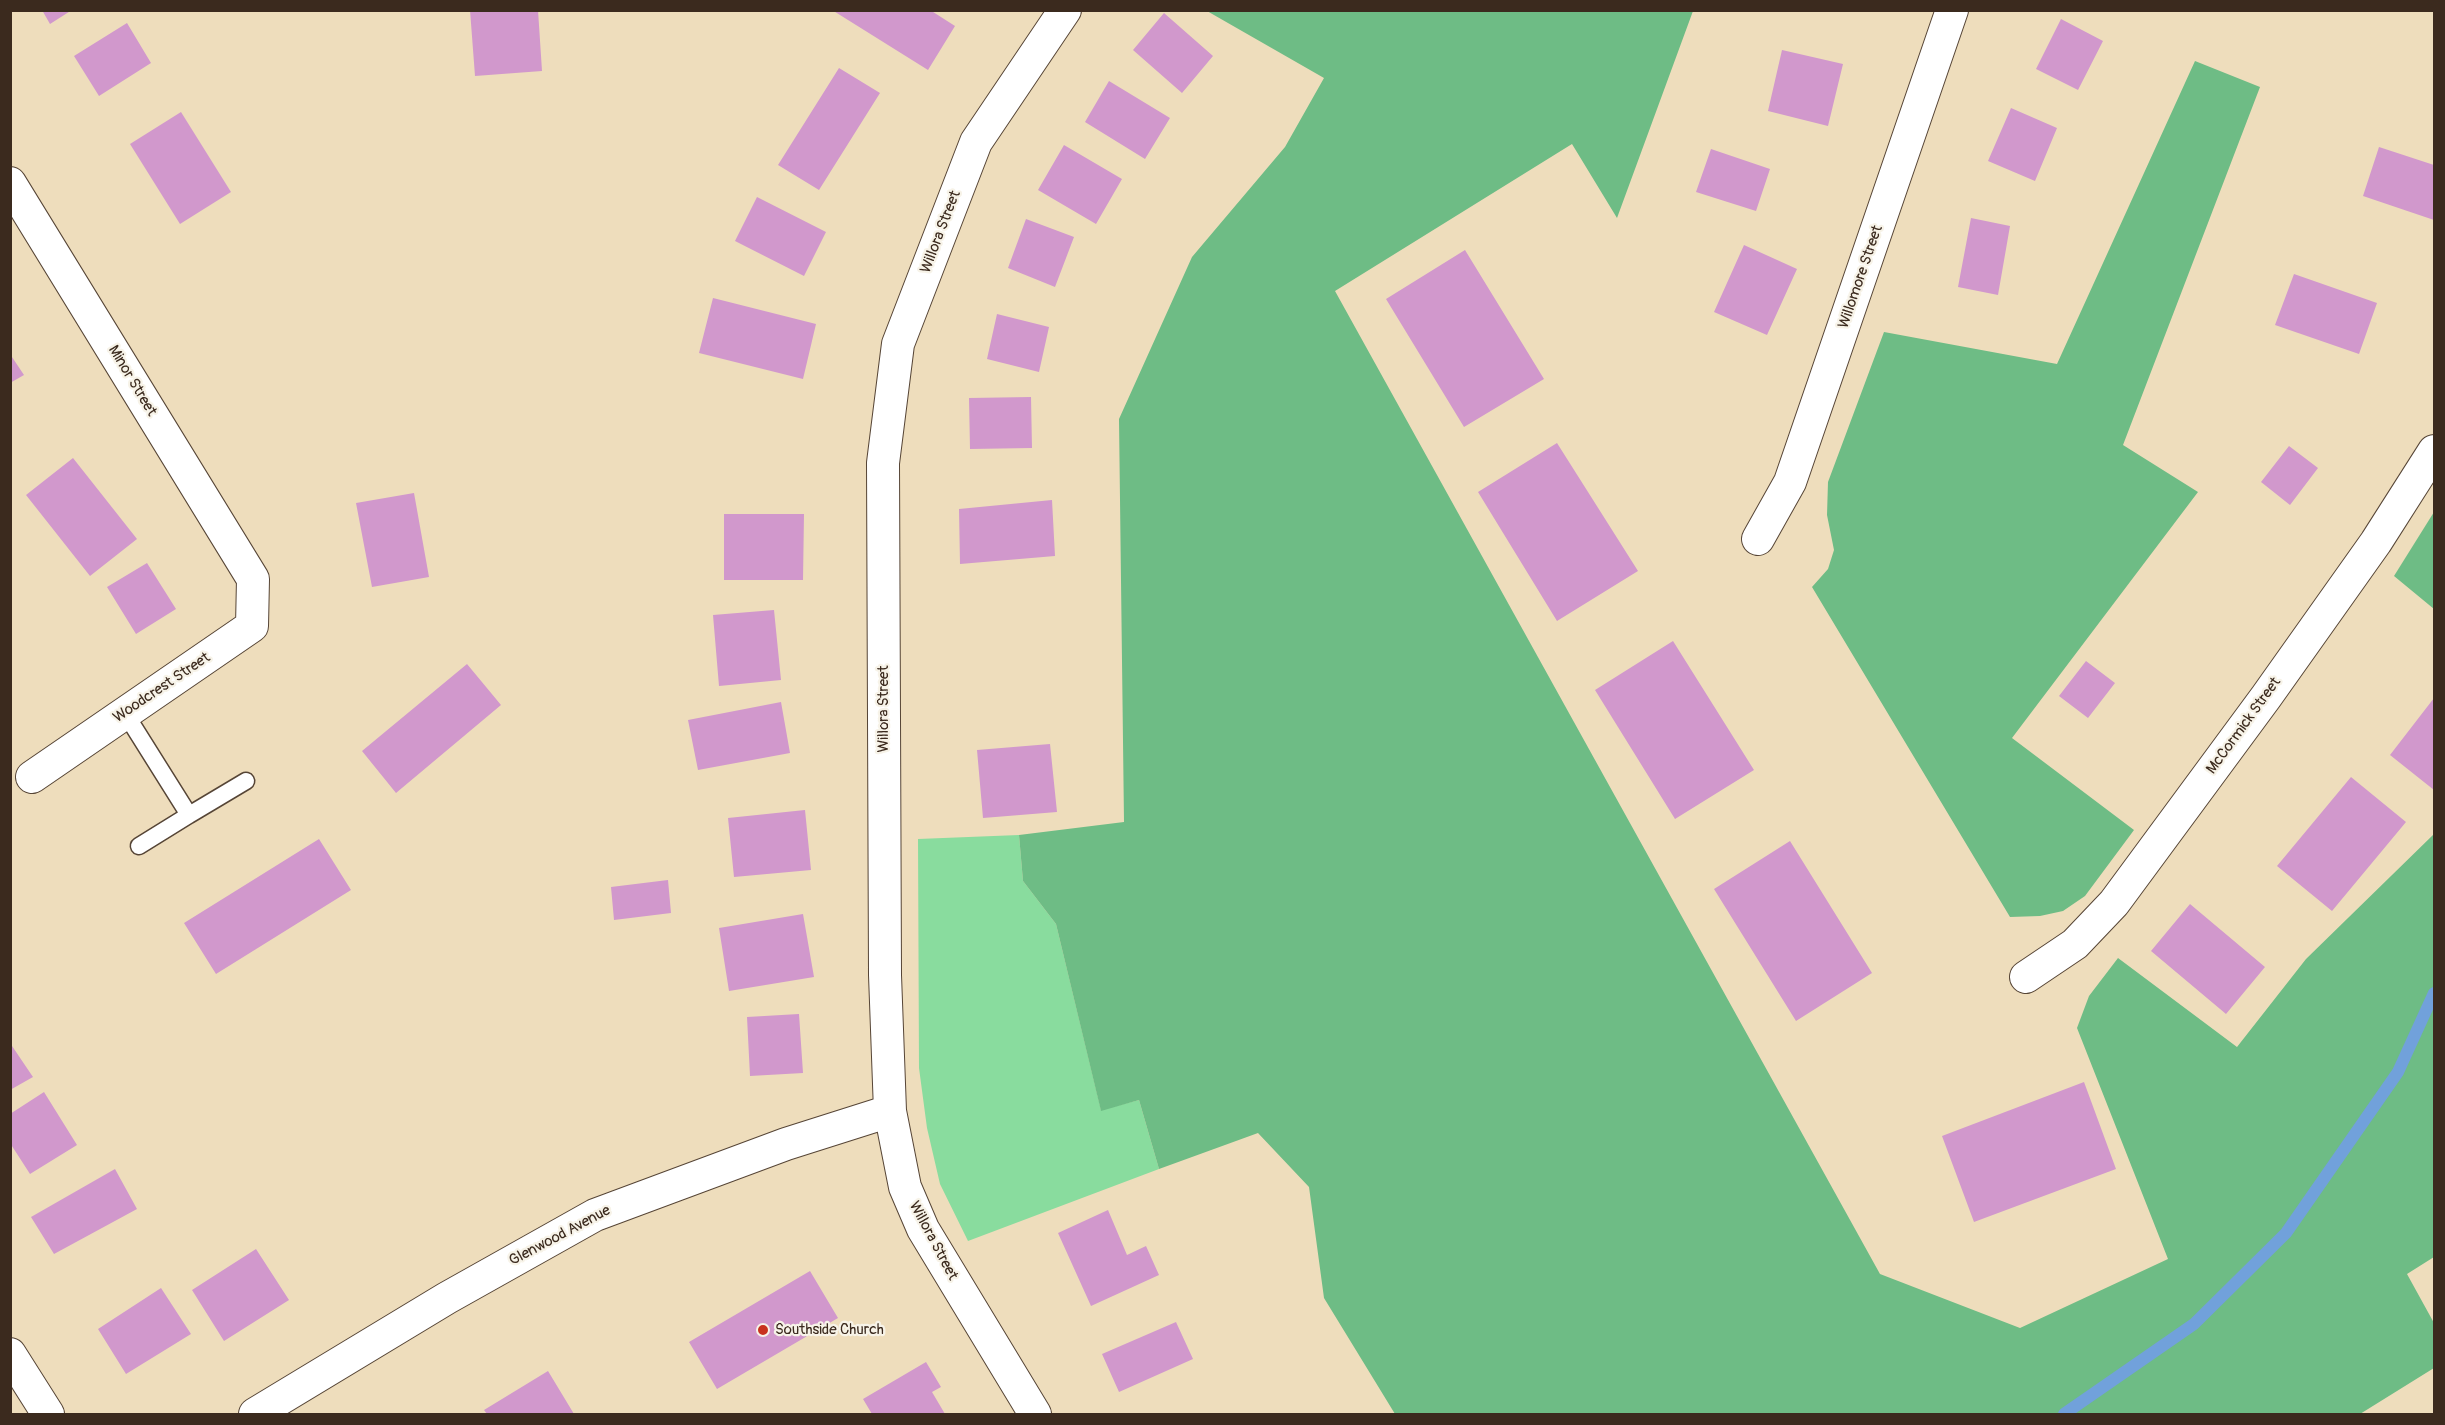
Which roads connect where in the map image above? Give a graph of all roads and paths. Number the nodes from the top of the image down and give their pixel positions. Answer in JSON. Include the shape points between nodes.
{"nodes":[{"id":1,"x":1065,"y":10,"type":"edge"},
{"id":2,"x":1953,"y":10,"type":"edge"},
{"id":3,"x":10,"y":183,"type":"edge"},
{"id":4,"x":2434,"y":451,"type":"edge"},
{"id":5,"x":1758,"y":539,"type":"dead end"},
{"id":6,"x":253,"y":579,"type":"joint"},
{"id":7,"x":125,"y":713,"type":"junction"},
{"id":8,"x":32,"y":777,"type":"dead end"},
{"id":9,"x":246,"y":781,"type":"dead end"},
{"id":10,"x":189,"y":815,"type":"junction"},
{"id":11,"x":139,"y":846,"type":"dead end"},
{"id":12,"x":2025,"y":977,"type":"dead end"},
{"id":13,"x":890,"y":1111,"type":"junction"},
{"id":14,"x":10,"y":1354,"type":"edge"},
{"id":15,"x":48,"y":1414,"type":"edge"},
{"id":16,"x":255,"y":1414,"type":"edge"},
{"id":17,"x":1035,"y":1414,"type":"edge"}],
"edges":[{"from":1,"to":13,"type":"street","name":"Willora Street","via":[[976,142],[898,344],[884,463],[885,975]]},
{"from":2,"to":5,"type":"street","name":"Willomore Street","via":[[1790,482]]},
{"from":3,"to":6,"type":"street","name":"Minor Street"},
{"from":4,"to":12,"type":"street","name":"McCormick Street","via":[[2376,542],[2114,903],[2075,944]]},
{"from":6,"to":7,"type":"street","name":"Woodcrest Street","via":[[252,626]]},
{"from":7,"to":8,"type":"street","name":"Woodcrest Street"},
{"from":7,"to":10,"type":"lane"},
{"from":9,"to":10,"type":"lane"},
{"from":10,"to":11,"type":"lane"},
{"from":13,"to":16,"type":"street","name":"Glenwood Avenue","via":[[786,1144],[595,1215],[447,1298]]},
{"from":13,"to":17,"type":"street","name":"Willora Street","via":[[905,1187],[923,1229]]},
{"from":14,"to":15,"type":"street"}]}
